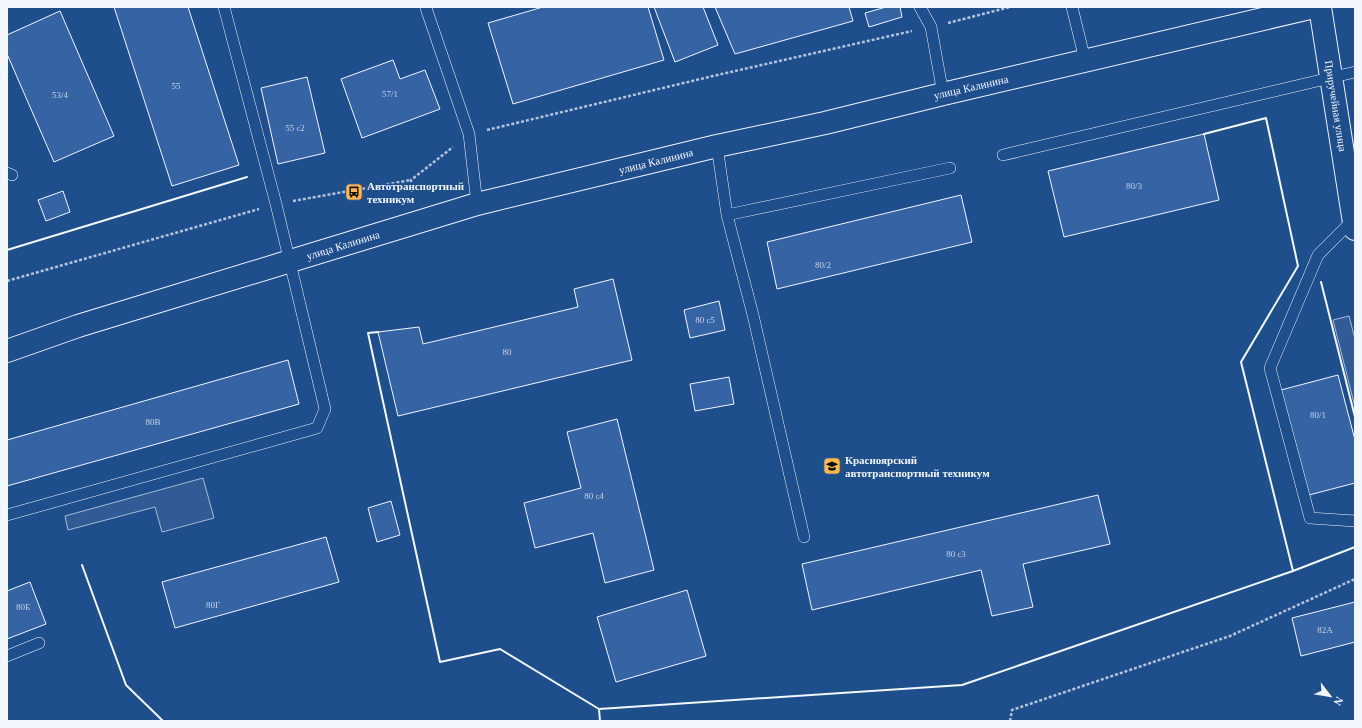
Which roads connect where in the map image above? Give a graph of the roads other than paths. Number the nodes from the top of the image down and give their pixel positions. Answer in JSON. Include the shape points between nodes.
{"nodes":[{"id":1,"x":224,"y":7,"type":"edge"},
{"id":2,"x":920,"y":7,"type":"edge"},
{"id":3,"x":1072,"y":7,"type":"edge"},
{"id":4,"x":1314,"y":7,"type":"edge"},
{"id":5,"x":1320,"y":7,"type":"edge"},
{"id":6,"x":426,"y":8,"type":"edge"},
{"id":7,"x":1085,"y":60,"type":"junction"},
{"id":8,"x":1355,"y":72,"type":"edge"},
{"id":9,"x":1332,"y":78,"type":"junction"},
{"id":10,"x":942,"y":94,"type":"junction"},
{"id":11,"x":717,"y":146,"type":"junction"},
{"id":12,"x":1003,"y":155,"type":"dead end"},
{"id":13,"x":1351,"y":167,"type":"edge"},
{"id":14,"x":950,"y":168,"type":"dead end"},
{"id":15,"x":477,"y":204,"type":"junction"},
{"id":16,"x":727,"y":215,"type":"junction"},
{"id":17,"x":1354,"y":225,"type":"edge"},
{"id":18,"x":290,"y":262,"type":"junction"},
{"id":19,"x":7,"y":351,"type":"edge"},
{"id":20,"x":7,"y":515,"type":"edge"},
{"id":21,"x":1355,"y":521,"type":"edge"},
{"id":22,"x":804,"y":537,"type":"dead end"},
{"id":23,"x":39,"y":643,"type":"dead end"},
{"id":24,"x":7,"y":656,"type":"edge"}],
"edges":[{"from":1,"to":18,"type":"lane"},
{"from":2,"to":10,"type":"lane","via":[[930,27]]},
{"from":3,"to":7,"type":"lane"},
{"from":4,"to":7,"type":"main road","name":"улица Калинина"},
{"from":5,"to":9,"type":"main road","name":"Приручейная улица"},
{"from":6,"to":15,"type":"lane","via":[[469,134]]},
{"from":7,"to":10,"type":"main road","name":"улица Калинина"},
{"from":8,"to":9,"type":"lane"},
{"from":9,"to":12,"type":"lane"},
{"from":9,"to":13,"type":"main road","name":"Приручейная улица"},
{"from":10,"to":11,"type":"main road","name":"улица Калинина"},
{"from":11,"to":15,"type":"main road","name":"улица Калинина"},
{"from":11,"to":16,"type":"lane"},
{"from":13,"to":17,"type":"main road","name":"Приручейная улица"},
{"from":14,"to":16,"type":"lane"},
{"from":15,"to":18,"type":"main road","name":"улица Калинина"},
{"from":16,"to":22,"type":"lane"},
{"from":17,"to":21,"type":"lane","via":[[1318,255],[1270,368],[1310,518]]},
{"from":18,"to":19,"type":"main road","name":"улица Калинина","via":[[78,326]]},
{"from":18,"to":20,"type":"lane","via":[[325,409],[316,428]]},
{"from":23,"to":24,"type":"lane"}]}
